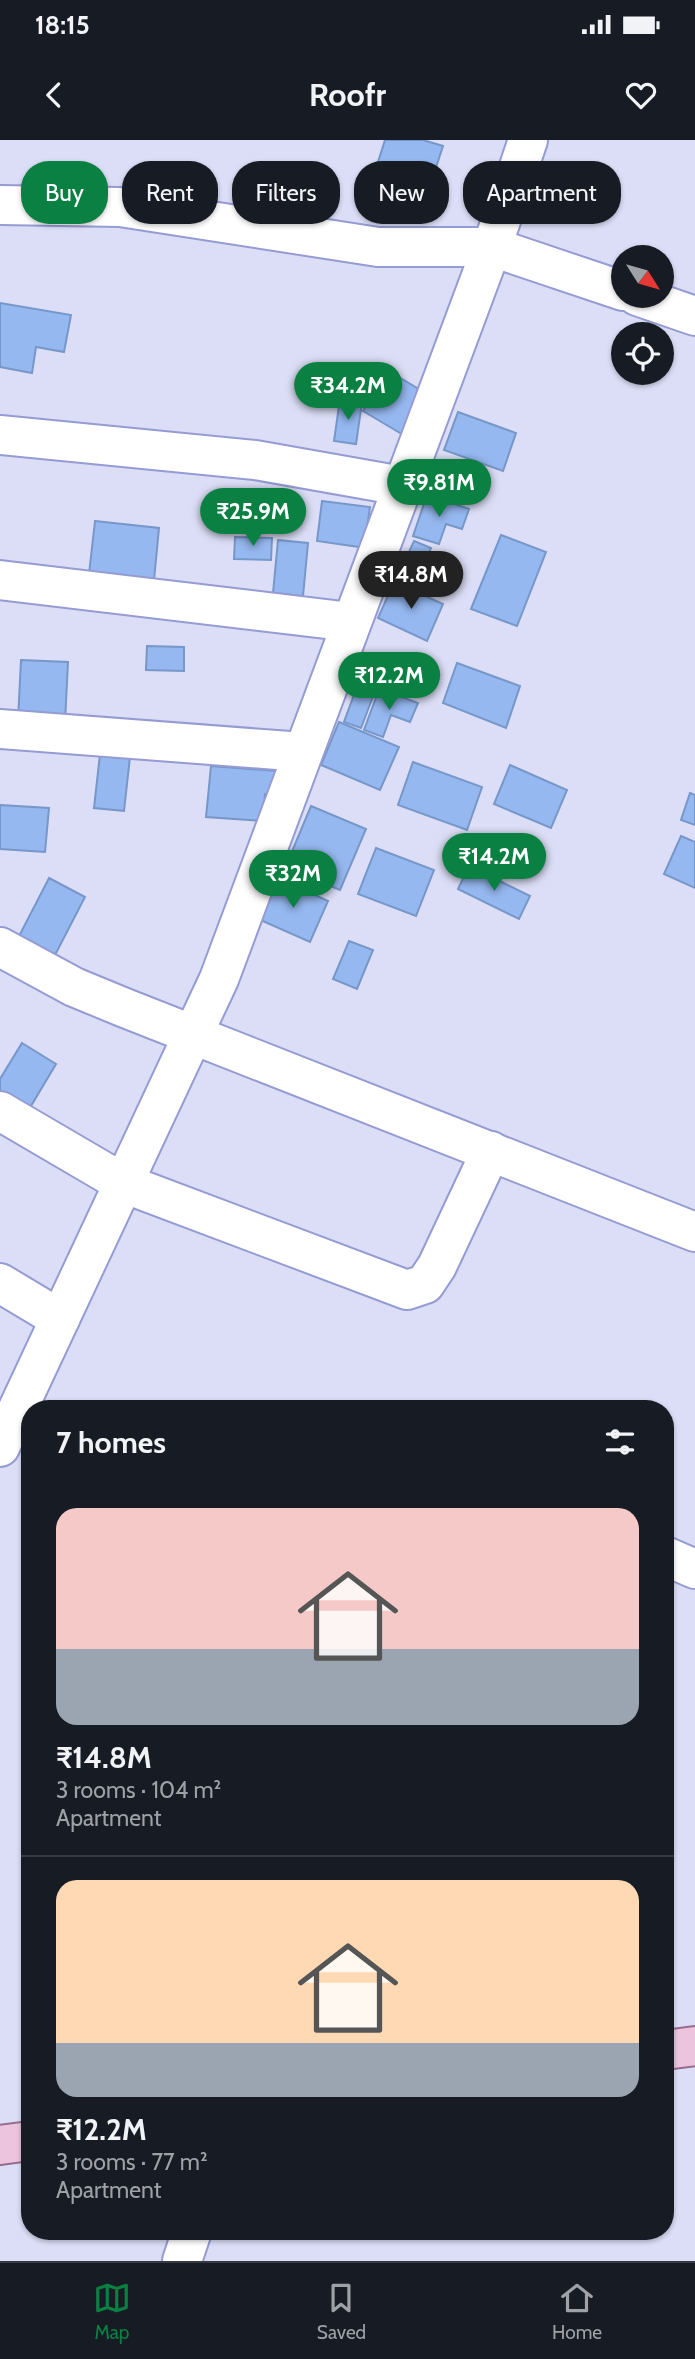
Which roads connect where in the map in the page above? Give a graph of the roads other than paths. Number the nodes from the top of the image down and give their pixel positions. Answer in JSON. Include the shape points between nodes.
{"nodes":[{"id":1,"x":528,"y":140,"type":"edge"},
{"id":2,"x":0,"y":205,"type":"edge"},
{"id":3,"x":492,"y":247,"type":"junction"},
{"id":4,"x":611,"y":287,"type":"edge"},
{"id":5,"x":672,"y":308,"type":"edge"},
{"id":6,"x":695,"y":316,"type":"edge"},
{"id":7,"x":0,"y":435,"type":"edge"},
{"id":8,"x":402,"y":486,"type":"junction"},
{"id":9,"x":0,"y":580,"type":"edge"},
{"id":10,"x":351,"y":622,"type":"junction"},
{"id":11,"x":0,"y":729,"type":"edge"},
{"id":12,"x":303,"y":752,"type":"junction"},
{"id":13,"x":0,"y":947,"type":"edge"},
{"id":14,"x":193,"y":1035,"type":"junction"},
{"id":15,"x":0,"y":1111,"type":"edge"},
{"id":16,"x":491,"y":1151,"type":"junction"},
{"id":17,"x":123,"y":1183,"type":"junction"},
{"id":18,"x":695,"y":1232,"type":"edge"},
{"id":19,"x":0,"y":1283,"type":"edge"},
{"id":20,"x":60,"y":1319,"type":"junction"},
{"id":21,"x":21,"y":1400,"type":"edge"},
{"id":22,"x":21,"y":1401,"type":"edge"},
{"id":23,"x":0,"y":1445,"type":"edge"},
{"id":24,"x":674,"y":1560,"type":"edge"},
{"id":25,"x":695,"y":1569,"type":"edge"},
{"id":26,"x":695,"y":2046,"type":"edge"},
{"id":27,"x":674,"y":2049,"type":"edge"},
{"id":28,"x":21,"y":2142,"type":"edge"},
{"id":29,"x":0,"y":2145,"type":"edge"},
{"id":30,"x":189,"y":2240,"type":"edge"},
{"id":31,"x":182,"y":2261,"type":"edge"}],
"edges":[{"from":1,"to":3,"type":"street"},
{"from":2,"to":3,"type":"street","via":[[120,207],[377,247]]},
{"from":3,"to":4,"type":"street"},
{"from":3,"to":8,"type":"street"},
{"from":5,"to":6,"type":"street"},
{"from":7,"to":8,"type":"street","via":[[255,460]]},
{"from":8,"to":10,"type":"street"},
{"from":9,"to":10,"type":"street"},
{"from":10,"to":12,"type":"street"},
{"from":11,"to":12,"type":"street"},
{"from":12,"to":14,"type":"street","via":[[219,979]]},
{"from":13,"to":14,"type":"street","via":[[74,987]]},
{"from":14,"to":16,"type":"street"},
{"from":14,"to":17,"type":"street"},
{"from":15,"to":17,"type":"street"},
{"from":16,"to":17,"type":"street","via":[[437,1266],[425,1284],[407,1290]]},
{"from":16,"to":18,"type":"street"},
{"from":17,"to":20,"type":"street"},
{"from":19,"to":20,"type":"street"},
{"from":20,"to":21,"type":"street"},
{"from":22,"to":23,"type":"street"},
{"from":24,"to":25,"type":"street"},
{"from":26,"to":27,"type":"main road"},
{"from":28,"to":29,"type":"main road"},
{"from":30,"to":31,"type":"street"}]}
